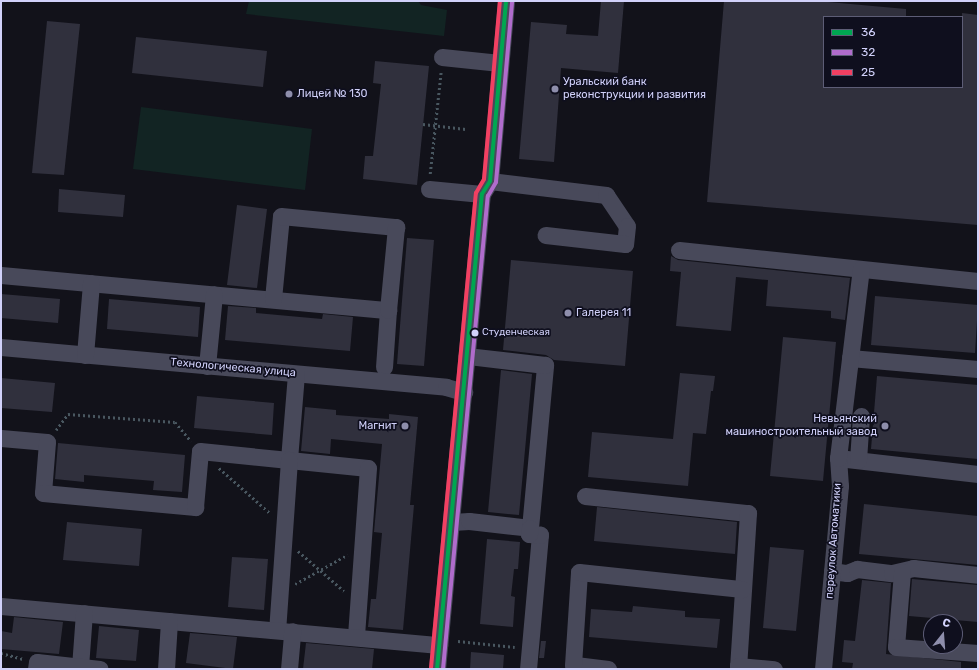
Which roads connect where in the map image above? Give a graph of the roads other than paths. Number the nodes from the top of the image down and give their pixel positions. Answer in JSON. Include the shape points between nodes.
{"nodes":[{"id":1,"x":506,"y":1,"type":"edge"},
{"id":2,"x":442,"y":57,"type":"road end"},
{"id":3,"x":500,"y":63,"type":"junction"},
{"id":4,"x":486,"y":188,"type":"junction"},
{"id":5,"x":429,"y":189,"type":"road end"},
{"id":6,"x":546,"y":235,"type":"dead end"},
{"id":7,"x":679,"y":250,"type":"dead end"},
{"id":8,"x":861,"y":269,"type":"junction"},
{"id":9,"x":1,"y":275,"type":"edge"},
{"id":10,"x":978,"y":281,"type":"edge"},
{"id":11,"x":91,"y":283,"type":"junction"},
{"id":12,"x":214,"y":294,"type":"junction"},
{"id":13,"x":273,"y":299,"type":"junction"},
{"id":14,"x":388,"y":310,"type":"junction"},
{"id":15,"x":1,"y":347,"type":"edge"},
{"id":16,"x":85,"y":355,"type":"junction"},
{"id":17,"x":467,"y":356,"type":"junction"},
{"id":18,"x":850,"y":358,"type":"junction"},
{"id":19,"x":207,"y":366,"type":"junction"},
{"id":20,"x":384,"y":367,"type":"dead end"},
{"id":21,"x":978,"y":369,"type":"edge"},
{"id":22,"x":296,"y":374,"type":"junction"},
{"id":23,"x":464,"y":392,"type":"junction"},
{"id":24,"x":862,"y":416,"type":"dead end"},
{"id":25,"x":1,"y":438,"type":"edge"},
{"id":26,"x":838,"y":458,"type":"junction"},
{"id":27,"x":289,"y":460,"type":"junction"},
{"id":28,"x":858,"y":460,"type":"junction"},
{"id":29,"x":978,"y":474,"type":"edge"},
{"id":30,"x":585,"y":496,"type":"dead end"},
{"id":31,"x":452,"y":522,"type":"junction"},
{"id":32,"x":530,"y":528,"type":"junction"},
{"id":33,"x":832,"y":571,"type":"junction"},
{"id":34,"x":902,"y":572,"type":"junction"},
{"id":35,"x":978,"y":575,"type":"edge"},
{"id":36,"x":742,"y":589,"type":"junction"},
{"id":37,"x":1,"y":606,"type":"edge"},
{"id":38,"x":84,"y":613,"type":"junction"},
{"id":39,"x":169,"y":620,"type":"junction"},
{"id":40,"x":284,"y":630,"type":"junction"},
{"id":41,"x":356,"y":636,"type":"junction"},
{"id":42,"x":439,"y":645,"type":"junction"},
{"id":43,"x":978,"y":653,"type":"edge"},
{"id":44,"x":37,"y":666,"type":"edge"},
{"id":45,"x":80,"y":667,"type":"junction"},
{"id":46,"x":738,"y":667,"type":"edge"},
{"id":47,"x":100,"y":669,"type":"edge"},
{"id":48,"x":166,"y":669,"type":"edge"},
{"id":49,"x":289,"y":669,"type":"edge"},
{"id":50,"x":437,"y":669,"type":"edge"},
{"id":51,"x":528,"y":669,"type":"edge"},
{"id":52,"x":608,"y":669,"type":"edge"},
{"id":53,"x":774,"y":669,"type":"edge"},
{"id":54,"x":823,"y":669,"type":"edge"}],
"edges":[{"from":1,"to":3,"type":"street"},
{"from":2,"to":3,"type":"street"},
{"from":3,"to":4,"type":"street"},
{"from":4,"to":5,"type":"street"},
{"from":4,"to":6,"type":"street","via":[[606,195],[627,226],[625,244]]},
{"from":4,"to":17,"type":"street"},
{"from":7,"to":8,"type":"street"},
{"from":8,"to":10,"type":"street"},
{"from":8,"to":18,"type":"street","name":"переулок Автоматики"},
{"from":9,"to":11,"type":"street"},
{"from":11,"to":12,"type":"street"},
{"from":11,"to":16,"type":"street"},
{"from":12,"to":13,"type":"street"},
{"from":12,"to":19,"type":"street"},
{"from":13,"to":14,"type":"street"},
{"from":13,"to":14,"type":"street","via":[[281,216],[396,227]]},
{"from":14,"to":20,"type":"street"},
{"from":15,"to":16,"type":"street","name":"Технологическая улица"},
{"from":16,"to":19,"type":"street","name":"Технологическая улица"},
{"from":17,"to":23,"type":"street"},
{"from":17,"to":32,"type":"street","via":[[545,364]]},
{"from":18,"to":21,"type":"street"},
{"from":18,"to":26,"type":"street","name":"переулок Автоматики"},
{"from":19,"to":22,"type":"street","name":"Технологическая улица"},
{"from":22,"to":23,"type":"street","name":"Технологическая улица","via":[[446,387]]},
{"from":22,"to":27,"type":"street"},
{"from":23,"to":31,"type":"street"},
{"from":24,"to":28,"type":"street"},
{"from":25,"to":27,"type":"street","via":[[47,442],[43,493],[195,507],[200,451]]},
{"from":26,"to":28,"type":"street"},
{"from":26,"to":33,"type":"street","name":"переулок Автоматики","via":[[840,486]]},
{"from":27,"to":40,"type":"street","via":[[279,593]]},
{"from":27,"to":41,"type":"street","via":[[368,468]]},
{"from":28,"to":29,"type":"street"},
{"from":30,"to":36,"type":"street","via":[[748,513]]},
{"from":31,"to":32,"type":"street"},
{"from":31,"to":42,"type":"street"},
{"from":32,"to":51,"type":"street","via":[[529,534],[540,535]]},
{"from":33,"to":34,"type":"street","via":[[847,573],[857,569]]},
{"from":33,"to":54,"type":"street","name":"переулок Автоматики"},
{"from":34,"to":35,"type":"street","via":[[913,568]]},
{"from":34,"to":43,"type":"street","via":[[896,647]]},
{"from":36,"to":46,"type":"street"},
{"from":36,"to":52,"type":"street","via":[[579,572],[573,665]]},
{"from":37,"to":38,"type":"street"},
{"from":38,"to":39,"type":"street"},
{"from":38,"to":45,"type":"street"},
{"from":39,"to":40,"type":"street"},
{"from":39,"to":48,"type":"street"},
{"from":40,"to":41,"type":"street"},
{"from":40,"to":49,"type":"street"},
{"from":41,"to":42,"type":"street"},
{"from":42,"to":50,"type":"street"},
{"from":44,"to":45,"type":"street"},
{"from":45,"to":47,"type":"street"},
{"from":46,"to":53,"type":"street"}]}
